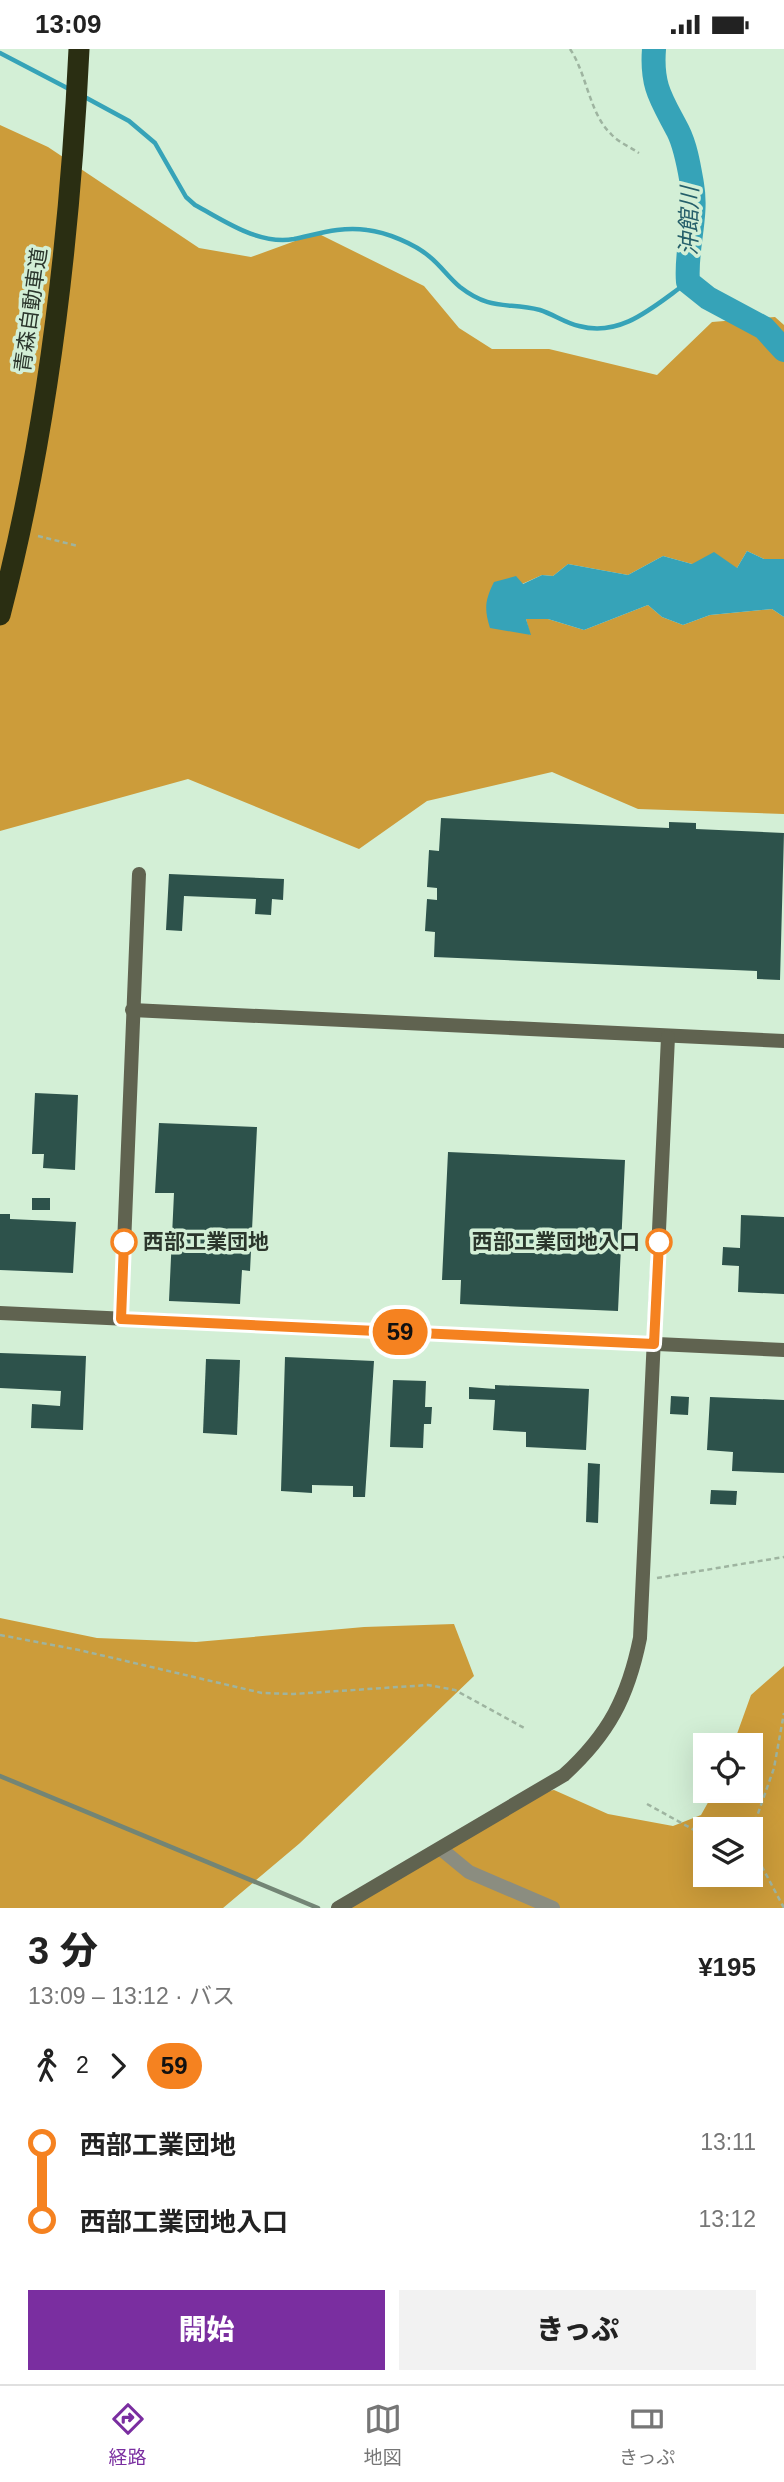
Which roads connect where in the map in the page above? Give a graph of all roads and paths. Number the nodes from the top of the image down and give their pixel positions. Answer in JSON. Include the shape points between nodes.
{"nodes":[{"id":1,"x":570,"y":49,"type":"edge"},
{"id":2,"x":78,"y":58,"type":"edge"},
{"id":3,"x":639,"y":153,"type":"dead end"},
{"id":4,"x":34,"y":535,"type":"dead end"},
{"id":5,"x":78,"y":546,"type":"dead end"},
{"id":6,"x":0,"y":615,"type":"edge"},
{"id":7,"x":139,"y":874,"type":"dead end"},
{"id":8,"x":132,"y":1010,"type":"junction"},
{"id":9,"x":668,"y":1037,"type":"junction"},
{"id":10,"x":784,"y":1041,"type":"edge"},
{"id":11,"x":0,"y":1313,"type":"edge"},
{"id":12,"x":121,"y":1319,"type":"junction"},
{"id":13,"x":654,"y":1344,"type":"junction"},
{"id":14,"x":784,"y":1350,"type":"edge"},
{"id":15,"x":784,"y":1557,"type":"edge"},
{"id":16,"x":643,"y":1580,"type":"junction"},
{"id":17,"x":0,"y":1635,"type":"edge"},
{"id":18,"x":784,"y":1713,"type":"edge"},
{"id":19,"x":526,"y":1729,"type":"dead end"},
{"id":20,"x":646,"y":1804,"type":"dead end"},
{"id":21,"x":757,"y":1817,"type":"edge"},
{"id":22,"x":693,"y":1829,"type":"edge"},
{"id":23,"x":441,"y":1849,"type":"junction"},
{"id":24,"x":763,"y":1869,"type":"edge"},
{"id":25,"x":338,"y":1908,"type":"edge"},
{"id":26,"x":553,"y":1908,"type":"edge"},
{"id":27,"x":784,"y":1908,"type":"edge"}],
"edges":[{"from":1,"to":3,"type":"path","via":[[610,134]]},
{"from":2,"to":6,"type":"highway","name":"青森自動車道","via":[[62,273],[32,473]]},
{"from":4,"to":5,"type":"path"},
{"from":7,"to":8,"type":"street"},
{"from":8,"to":9,"type":"street"},
{"from":8,"to":12,"type":"street"},
{"from":9,"to":10,"type":"street"},
{"from":9,"to":13,"type":"street"},
{"from":11,"to":12,"type":"street"},
{"from":12,"to":13,"type":"street"},
{"from":13,"to":14,"type":"street"},
{"from":13,"to":16,"type":"street"},
{"from":15,"to":16,"type":"path"},
{"from":16,"to":23,"type":"street","via":[[634,1671],[604,1733],[564,1775]]},
{"from":17,"to":19,"type":"path","via":[[262,1693],[428,1685],[455,1689]]},
{"from":18,"to":21,"type":"path","via":[[774,1768]]},
{"from":20,"to":22,"type":"path"},
{"from":23,"to":25,"type":"street"},
{"from":23,"to":26,"type":"street","via":[[469,1872]]},
{"from":24,"to":27,"type":"path"}]}
